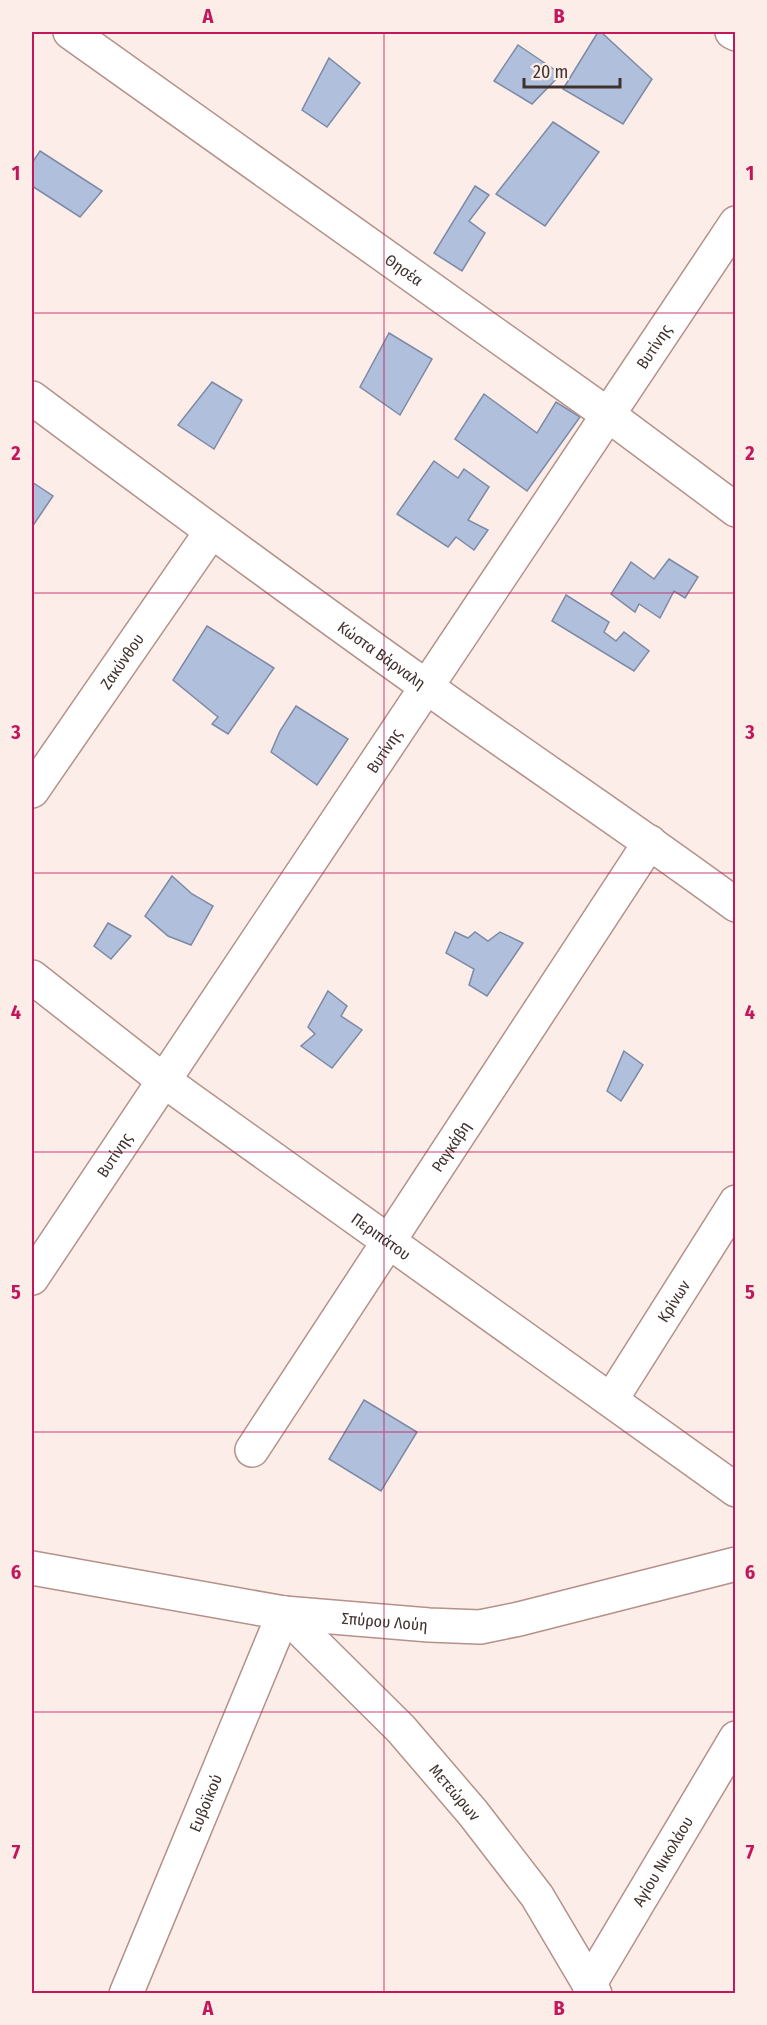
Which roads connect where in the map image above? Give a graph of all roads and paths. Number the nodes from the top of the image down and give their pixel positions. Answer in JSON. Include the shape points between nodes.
{"nodes":[{"id":1,"x":69,"y":32,"type":"edge"},
{"id":2,"x":735,"y":222,"type":"edge"},
{"id":3,"x":32,"y":398,"type":"edge"},
{"id":4,"x":608,"y":414,"type":"junction"},
{"id":5,"x":735,"y":510,"type":"edge"},
{"id":6,"x":211,"y":532,"type":"junction"},
{"id":7,"x":426,"y":687,"type":"junction"},
{"id":8,"x":32,"y":791,"type":"edge"},
{"id":9,"x":650,"y":842,"type":"junction"},
{"id":10,"x":735,"y":905,"type":"edge"},
{"id":11,"x":32,"y":978,"type":"edge"},
{"id":12,"x":164,"y":1080,"type":"junction"},
{"id":13,"x":735,"y":1202,"type":"edge"},
{"id":14,"x":388,"y":1243,"type":"junction"},
{"id":15,"x":32,"y":1278,"type":"edge"},
{"id":16,"x":611,"y":1400,"type":"junction"},
{"id":17,"x":252,"y":1450,"type":"dead end"},
{"id":18,"x":735,"y":1490,"type":"edge"},
{"id":19,"x":735,"y":1564,"type":"edge"},
{"id":20,"x":32,"y":1568,"type":"edge"},
{"id":21,"x":284,"y":1613,"type":"junction"},
{"id":22,"x":735,"y":1738,"type":"edge"},
{"id":23,"x":592,"y":1989,"type":"edge"},
{"id":24,"x":126,"y":1994,"type":"edge"}],
"edges":[{"from":1,"to":4,"type":"street","name":"Θησέα"},
{"from":2,"to":4,"type":"street","name":"Βυτίνης"},
{"from":3,"to":6,"type":"street","name":"Κώστα Βάρναλη"},
{"from":4,"to":5,"type":"street","name":"Θησέα"},
{"from":4,"to":7,"type":"street","name":"Βυτίνης"},
{"from":6,"to":7,"type":"street","name":"Κώστα Βάρναλη"},
{"from":6,"to":8,"type":"street","name":"Ζακύνθου"},
{"from":7,"to":9,"type":"street","name":"Κώστα Βάρναλη"},
{"from":7,"to":12,"type":"street","name":"Βυτίνης"},
{"from":9,"to":10,"type":"street","name":"Κώστα Βάρναλη"},
{"from":9,"to":14,"type":"street","name":"Ραγκάβη"},
{"from":11,"to":12,"type":"street","name":"Περιπάτου"},
{"from":12,"to":14,"type":"street","name":"Περιπάτου"},
{"from":12,"to":15,"type":"street","name":"Βυτίνης"},
{"from":13,"to":16,"type":"street","name":"Κρίνων"},
{"from":14,"to":16,"type":"street","name":"Περιπάτου"},
{"from":14,"to":17,"type":"street","name":"Ραγκάβη"},
{"from":16,"to":18,"type":"street","name":"Περιπάτου"},
{"from":19,"to":21,"type":"street","name":"Σπύρου Λούη","via":[[480,1627]]},
{"from":20,"to":21,"type":"street","name":"Σπύρου Λούη"},
{"from":21,"to":23,"type":"street","name":"Μετεώρων","via":[[401,1729],[473,1813],[537,1896]]},
{"from":21,"to":24,"type":"street","name":"Ευβοϊκού"},
{"from":22,"to":23,"type":"street","name":"Αγίου Νικολάου"}]}
